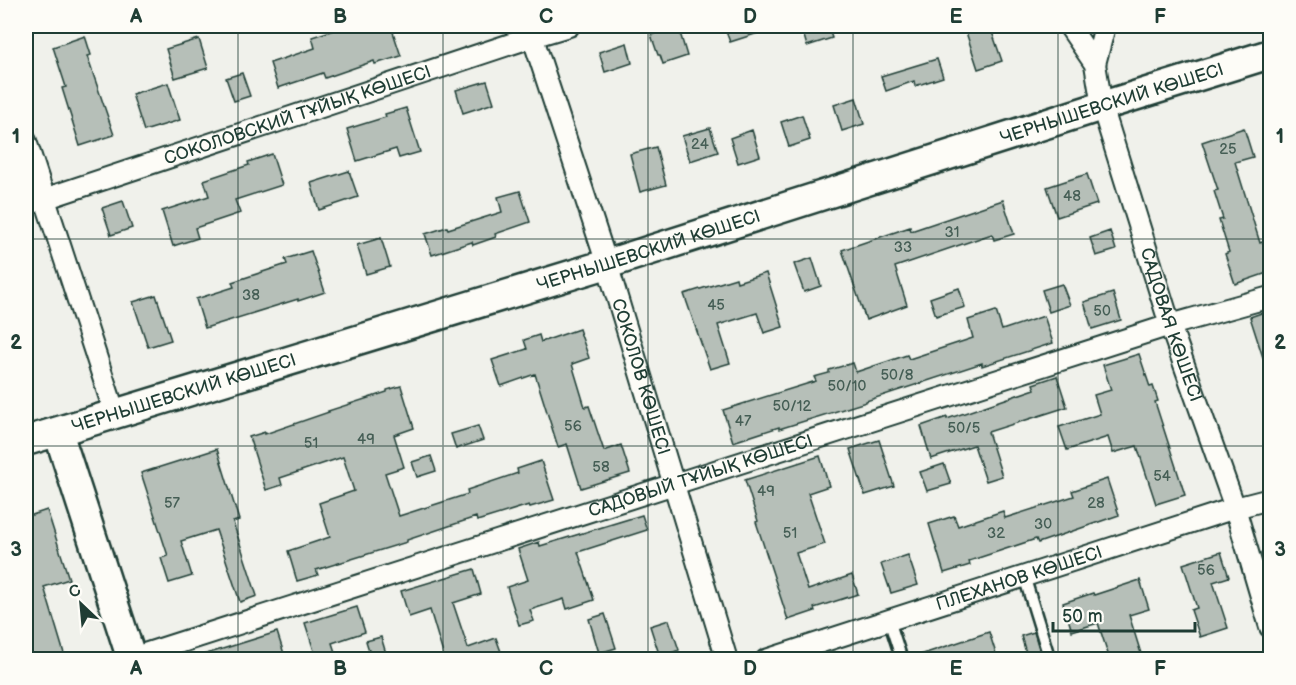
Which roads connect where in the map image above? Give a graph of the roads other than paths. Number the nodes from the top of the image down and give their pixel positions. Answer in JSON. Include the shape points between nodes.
{"nodes":[{"id":1,"x":569,"y":26,"type":"edge"},
{"id":2,"x":1069,"y":26,"type":"edge"},
{"id":3,"x":1105,"y":26,"type":"edge"},
{"id":4,"x":531,"y":31,"type":"edge"},
{"id":5,"x":1270,"y":54,"type":"edge"},
{"id":6,"x":1095,"y":64,"type":"junction"},
{"id":7,"x":1102,"y":106,"type":"junction"},
{"id":8,"x":26,"y":141,"type":"edge"},
{"id":9,"x":44,"y":199,"type":"junction"},
{"id":10,"x":26,"y":205,"type":"edge"},
{"id":11,"x":607,"y":264,"type":"junction"},
{"id":12,"x":1270,"y":297,"type":"edge"},
{"id":13,"x":1170,"y":325,"type":"junction"},
{"id":14,"x":115,"y":414,"type":"junction"},
{"id":15,"x":58,"y":432,"type":"junction"},
{"id":16,"x":26,"y":441,"type":"edge"},
{"id":17,"x":674,"y":484,"type":"junction"},
{"id":18,"x":1270,"y":499,"type":"edge"},
{"id":19,"x":1235,"y":508,"type":"junction"},
{"id":20,"x":1024,"y":576,"type":"junction"},
{"id":21,"x":889,"y":620,"type":"junction"},
{"id":22,"x":1270,"y":627,"type":"edge"},
{"id":23,"x":132,"y":659,"type":"edge"},
{"id":24,"x":727,"y":660,"type":"edge"},
{"id":25,"x":766,"y":660,"type":"edge"},
{"id":26,"x":902,"y":660,"type":"edge"},
{"id":27,"x":1050,"y":660,"type":"edge"}],
"edges":[{"from":1,"to":4,"type":"street","name":"СОКОЛОВСКИЙ ТҰЙЫҚ КӨШЕСІ"},
{"from":2,"to":6,"type":"street","name":"САДОВАЯ КӨШЕСІ"},
{"from":3,"to":6,"type":"street"},
{"from":4,"to":9,"type":"street","name":"СОКОЛОВСКИЙ ТҰЙЫҚ КӨШЕСІ"},
{"from":4,"to":11,"type":"street","name":"СОКОЛОВ КӨШЕСІ"},
{"from":5,"to":7,"type":"street","name":"ЧЕРНЫШЕВСКИЙ КӨШЕСІ"},
{"from":6,"to":7,"type":"street","name":"САДОВАЯ КӨШЕСІ"},
{"from":7,"to":11,"type":"street","name":"ЧЕРНЫШЕВСКИЙ КӨШЕСІ"},
{"from":7,"to":13,"type":"street","name":"САДОВАЯ КӨШЕСІ"},
{"from":8,"to":9,"type":"street"},
{"from":9,"to":10,"type":"street","name":"СОКОЛОВСКИЙ ТҰЙЫҚ КӨШЕСІ"},
{"from":9,"to":14,"type":"street"},
{"from":11,"to":14,"type":"street","name":"ЧЕРНЫШЕВСКИЙ КӨШЕСІ"},
{"from":11,"to":17,"type":"street","name":"СОКОЛОВ КӨШЕСІ"},
{"from":12,"to":13,"type":"street","name":"САДОВЫЙ ТҰЙЫҚ КӨШЕСІ"},
{"from":13,"to":17,"type":"street","name":"САДОВЫЙ ТҰЙЫҚ КӨШЕСІ"},
{"from":13,"to":19,"type":"street","name":"САДОВАЯ КӨШЕСІ"},
{"from":14,"to":15,"type":"street","name":"ЧЕРНЫШЕВСКИЙ КӨШЕСІ"},
{"from":15,"to":16,"type":"street","name":"ЧЕРНЫШЕВСКИЙ КӨШЕСІ"},
{"from":15,"to":23,"type":"street"},
{"from":17,"to":23,"type":"street","name":"САДОВЫЙ ТҰЙЫҚ КӨШЕСІ"},
{"from":17,"to":24,"type":"street","name":"СОКОЛОВ КӨШЕСІ"},
{"from":18,"to":19,"type":"street","name":"ПЛЕХАНОВ КӨШЕСІ"},
{"from":19,"to":20,"type":"street","name":"ПЛЕХАНОВ КӨШЕСІ"},
{"from":19,"to":22,"type":"street","name":"САДОВАЯ КӨШЕСІ"},
{"from":20,"to":21,"type":"street","name":"ПЛЕХАНОВ КӨШЕСІ"},
{"from":20,"to":27,"type":"lane"},
{"from":21,"to":25,"type":"street","name":"ПЛЕХАНОВ КӨШЕСІ"},
{"from":21,"to":26,"type":"lane"}]}
